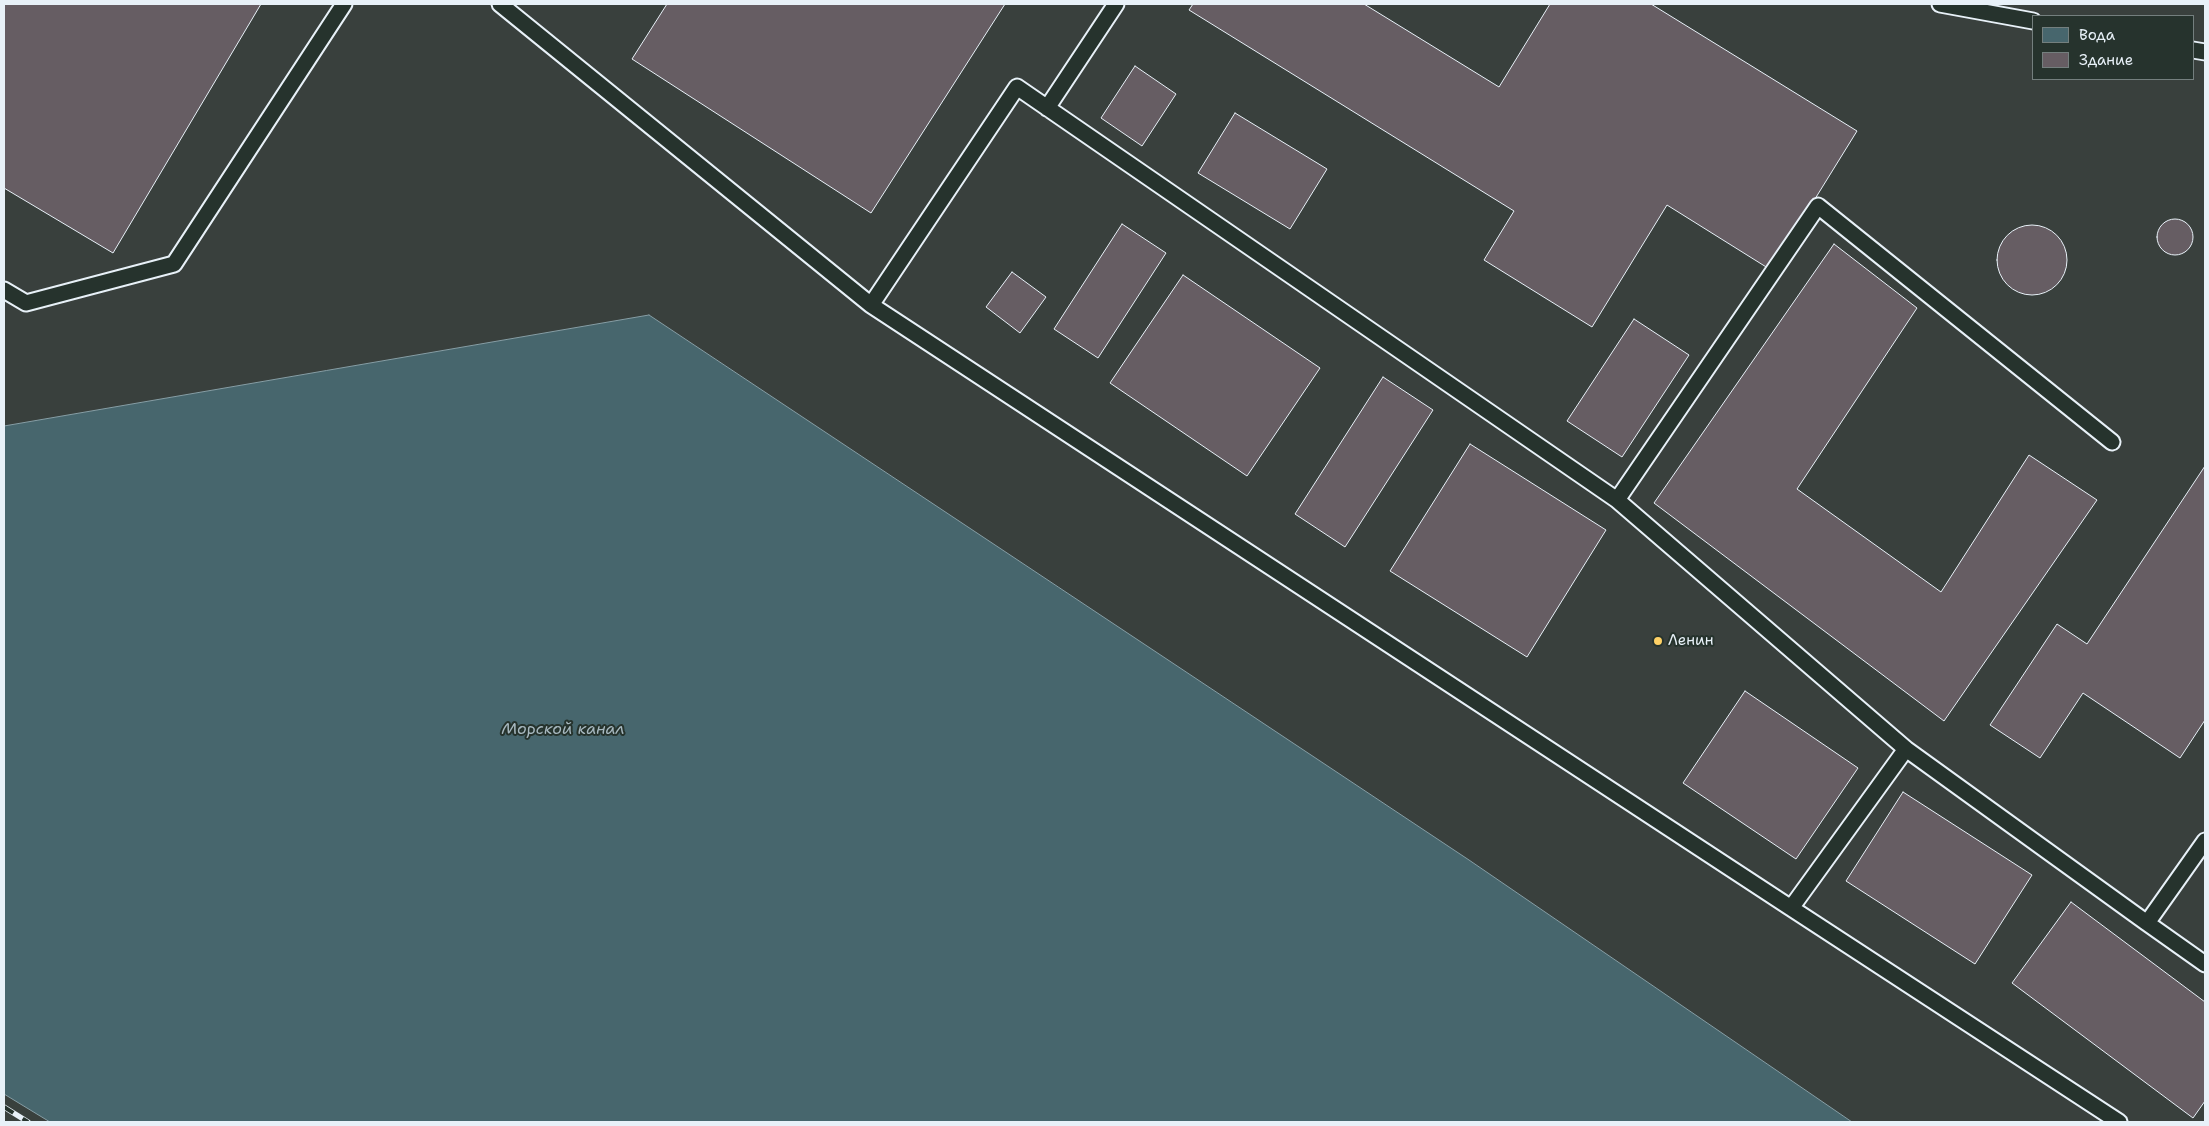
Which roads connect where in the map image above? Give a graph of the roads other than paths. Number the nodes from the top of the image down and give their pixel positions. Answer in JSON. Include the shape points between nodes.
{"nodes":[{"id":1,"x":344,"y":4,"type":"edge"},
{"id":2,"x":500,"y":4,"type":"edge"},
{"id":3,"x":1116,"y":4,"type":"edge"},
{"id":4,"x":1940,"y":4,"type":"edge"},
{"id":5,"x":2032,"y":21,"type":"edge"},
{"id":6,"x":1047,"y":108,"type":"junction"},
{"id":7,"x":4,"y":290,"type":"edge"},
{"id":8,"x":870,"y":305,"type":"junction"},
{"id":9,"x":2112,"y":442,"type":"dead end"},
{"id":10,"x":1617,"y":500,"type":"junction"},
{"id":11,"x":1906,"y":749,"type":"junction"},
{"id":12,"x":2205,"y":842,"type":"edge"},
{"id":13,"x":1791,"y":908,"type":"junction"},
{"id":14,"x":2147,"y":923,"type":"junction"},
{"id":15,"x":2205,"y":964,"type":"edge"},
{"id":16,"x":2119,"y":1122,"type":"edge"}],
"edges":[{"from":1,"to":7,"type":"lane","via":[[174,264],[26,304]]},
{"from":2,"to":8,"type":"lane"},
{"from":3,"to":6,"type":"lane"},
{"from":4,"to":5,"type":"lane"},
{"from":6,"to":8,"type":"lane","via":[[1017,87]]},
{"from":6,"to":10,"type":"lane"},
{"from":8,"to":13,"type":"lane"},
{"from":9,"to":10,"type":"lane","via":[[1818,206]]},
{"from":10,"to":11,"type":"lane"},
{"from":11,"to":13,"type":"lane"},
{"from":11,"to":14,"type":"lane"},
{"from":12,"to":14,"type":"lane"},
{"from":13,"to":16,"type":"lane"},
{"from":14,"to":15,"type":"lane"}]}
